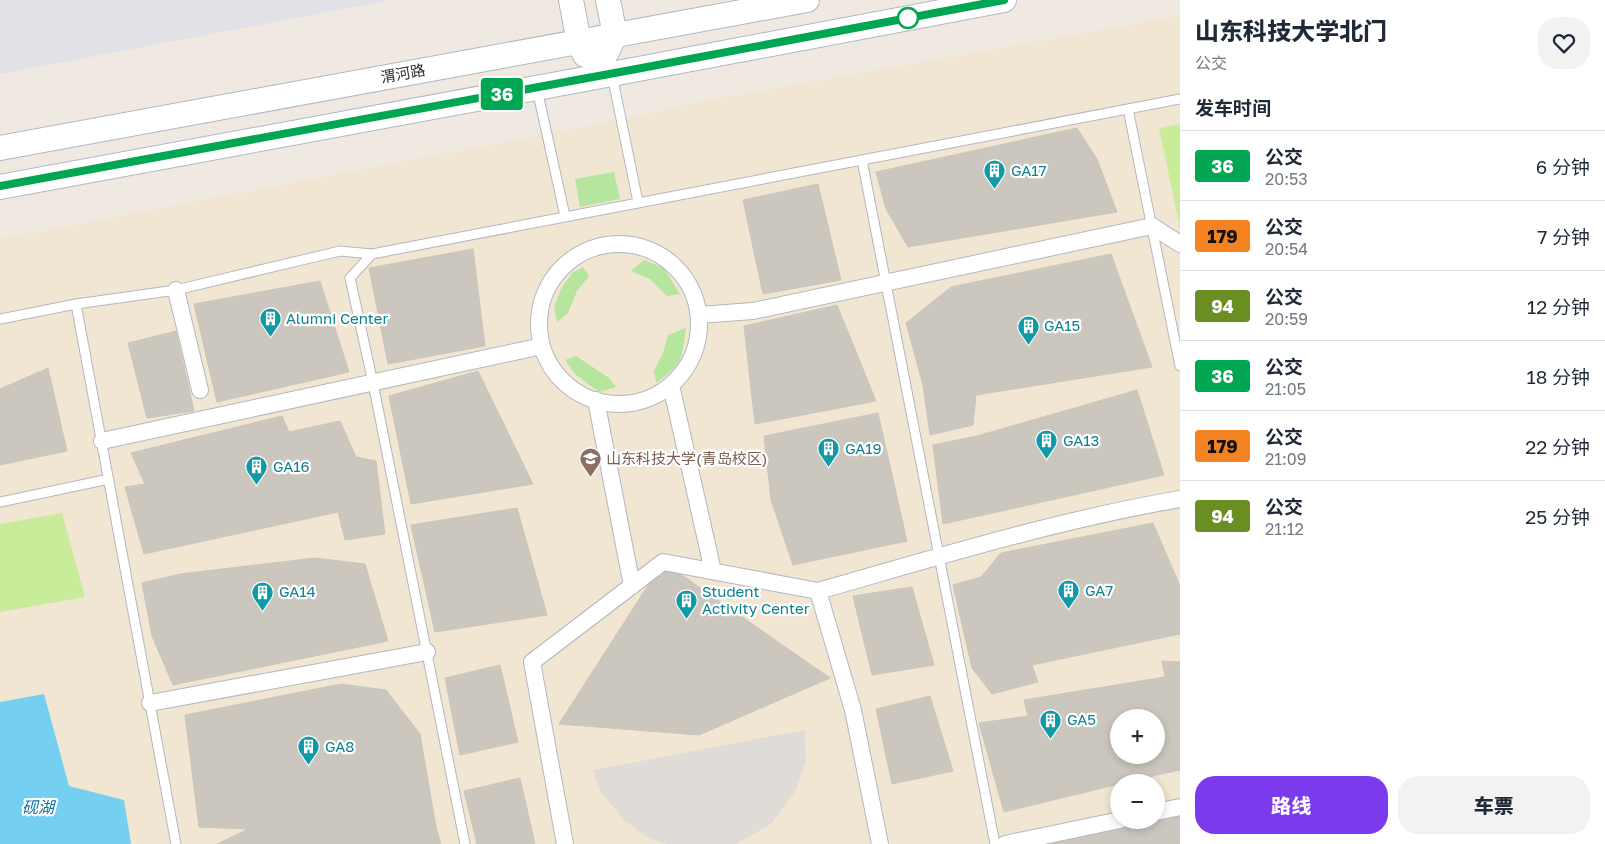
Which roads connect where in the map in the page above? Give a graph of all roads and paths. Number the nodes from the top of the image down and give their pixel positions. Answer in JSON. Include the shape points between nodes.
{"nodes":[{"id":1,"x":571,"y":0,"type":"edge"},
{"id":2,"x":608,"y":0,"type":"edge"},
{"id":3,"x":807,"y":0,"type":"edge"},
{"id":4,"x":1004,"y":0,"type":"edge"},
{"id":5,"x":615,"y":35,"type":"junction"},
{"id":6,"x":579,"y":42,"type":"junction"},
{"id":7,"x":603,"y":76,"type":"junction"},
{"id":8,"x":537,"y":88,"type":"junction"},
{"id":9,"x":1180,"y":99,"type":"edge"},
{"id":10,"x":1128,"y":109,"type":"junction"},
{"id":11,"x":0,"y":148,"type":"edge"},
{"id":12,"x":862,"y":160,"type":"junction"},
{"id":13,"x":0,"y":186,"type":"edge"},
{"id":14,"x":638,"y":202,"type":"junction"},
{"id":15,"x":565,"y":216,"type":"junction"},
{"id":16,"x":1152,"y":226,"type":"junction"},
{"id":17,"x":1180,"y":244,"type":"edge"},
{"id":18,"x":372,"y":254,"type":"junction"},
{"id":19,"x":886,"y":282,"type":"junction"},
{"id":20,"x":176,"y":290,"type":"junction"},
{"id":21,"x":76,"y":304,"type":"junction"},
{"id":22,"x":700,"y":315,"type":"junction"},
{"id":23,"x":0,"y":319,"type":"edge"},
{"id":24,"x":542,"y":346,"type":"junction"},
{"id":25,"x":1180,"y":366,"type":"edge"},
{"id":26,"x":373,"y":383,"type":"junction"},
{"id":27,"x":670,"y":386,"type":"junction"},
{"id":28,"x":200,"y":390,"type":"dead end"},
{"id":29,"x":596,"y":400,"type":"junction"},
{"id":30,"x":102,"y":441,"type":"junction"},
{"id":31,"x":109,"y":479,"type":"junction"},
{"id":32,"x":1180,"y":500,"type":"edge"},
{"id":33,"x":0,"y":502,"type":"edge"},
{"id":34,"x":939,"y":556,"type":"junction"},
{"id":35,"x":713,"y":571,"type":"junction"},
{"id":36,"x":632,"y":586,"type":"junction"},
{"id":37,"x":818,"y":591,"type":"junction"},
{"id":38,"x":427,"y":652,"type":"junction"},
{"id":39,"x":150,"y":702,"type":"junction"},
{"id":40,"x":1180,"y":807,"type":"edge"},
{"id":41,"x":1165,"y":810,"type":"edge"},
{"id":42,"x":1110,"y":822,"type":"edge"},
{"id":43,"x":176,"y":844,"type":"edge"},
{"id":44,"x":465,"y":844,"type":"edge"},
{"id":45,"x":565,"y":844,"type":"edge"},
{"id":46,"x":880,"y":844,"type":"edge"},
{"id":47,"x":995,"y":844,"type":"edge"},
{"id":48,"x":1005,"y":844,"type":"edge"}],
"edges":[{"from":1,"to":6,"type":"main road"},
{"from":2,"to":5,"type":"main road"},
{"from":3,"to":5,"type":"main road","name":"渭河路"},
{"from":4,"to":7,"type":"main road"},
{"from":5,"to":6,"type":"main road","name":"渭河路"},
{"from":5,"to":7,"type":"main road"},
{"from":6,"to":7,"type":"main road"},
{"from":6,"to":11,"type":"main road","name":"渭河路"},
{"from":7,"to":8,"type":"main road"},
{"from":7,"to":14,"type":"lane"},
{"from":8,"to":13,"type":"main road"},
{"from":8,"to":15,"type":"lane"},
{"from":9,"to":10,"type":"lane"},
{"from":10,"to":12,"type":"lane"},
{"from":10,"to":16,"type":"lane"},
{"from":12,"to":14,"type":"lane"},
{"from":12,"to":19,"type":"lane"},
{"from":14,"to":15,"type":"lane"},
{"from":15,"to":18,"type":"lane"},
{"from":16,"to":17,"type":"street"},
{"from":16,"to":19,"type":"street"},
{"from":16,"to":25,"type":"lane"},
{"from":18,"to":20,"type":"lane","via":[[340,251]]},
{"from":18,"to":26,"type":"lane","via":[[350,278]]},
{"from":19,"to":22,"type":"street","via":[[753,311]]},
{"from":19,"to":34,"type":"lane"},
{"from":20,"to":21,"type":"lane"},
{"from":20,"to":28,"type":"street"},
{"from":21,"to":23,"type":"lane"},
{"from":21,"to":30,"type":"lane"},
{"from":22,"to":24,"type":"street","via":[[693,290],[678,268],[656,252],[631,244],[604,245],[579,254],[559,271],[545,293],[539,320]]},
{"from":22,"to":27,"type":"street","via":[[698,342],[688,366]]},
{"from":24,"to":26,"type":"street"},
{"from":24,"to":29,"type":"street","via":[[554,370],[572,388]]},
{"from":26,"to":30,"type":"street"},
{"from":26,"to":38,"type":"lane"},
{"from":27,"to":29,"type":"street","via":[[648,399],[622,404]]},
{"from":27,"to":35,"type":"street"},
{"from":29,"to":36,"type":"street"},
{"from":30,"to":31,"type":"lane"},
{"from":31,"to":33,"type":"lane"},
{"from":31,"to":39,"type":"lane"},
{"from":32,"to":34,"type":"street","via":[[1126,508]]},
{"from":34,"to":37,"type":"street"},
{"from":34,"to":47,"type":"lane"},
{"from":35,"to":36,"type":"street","via":[[663,562]]},
{"from":35,"to":37,"type":"street"},
{"from":36,"to":45,"type":"street","via":[[532,662]]},
{"from":37,"to":46,"type":"street","via":[[853,710]]},
{"from":38,"to":39,"type":"street"},
{"from":38,"to":44,"type":"lane"},
{"from":39,"to":43,"type":"lane"},
{"from":40,"to":41,"type":"street"},
{"from":42,"to":48,"type":"street"}]}
